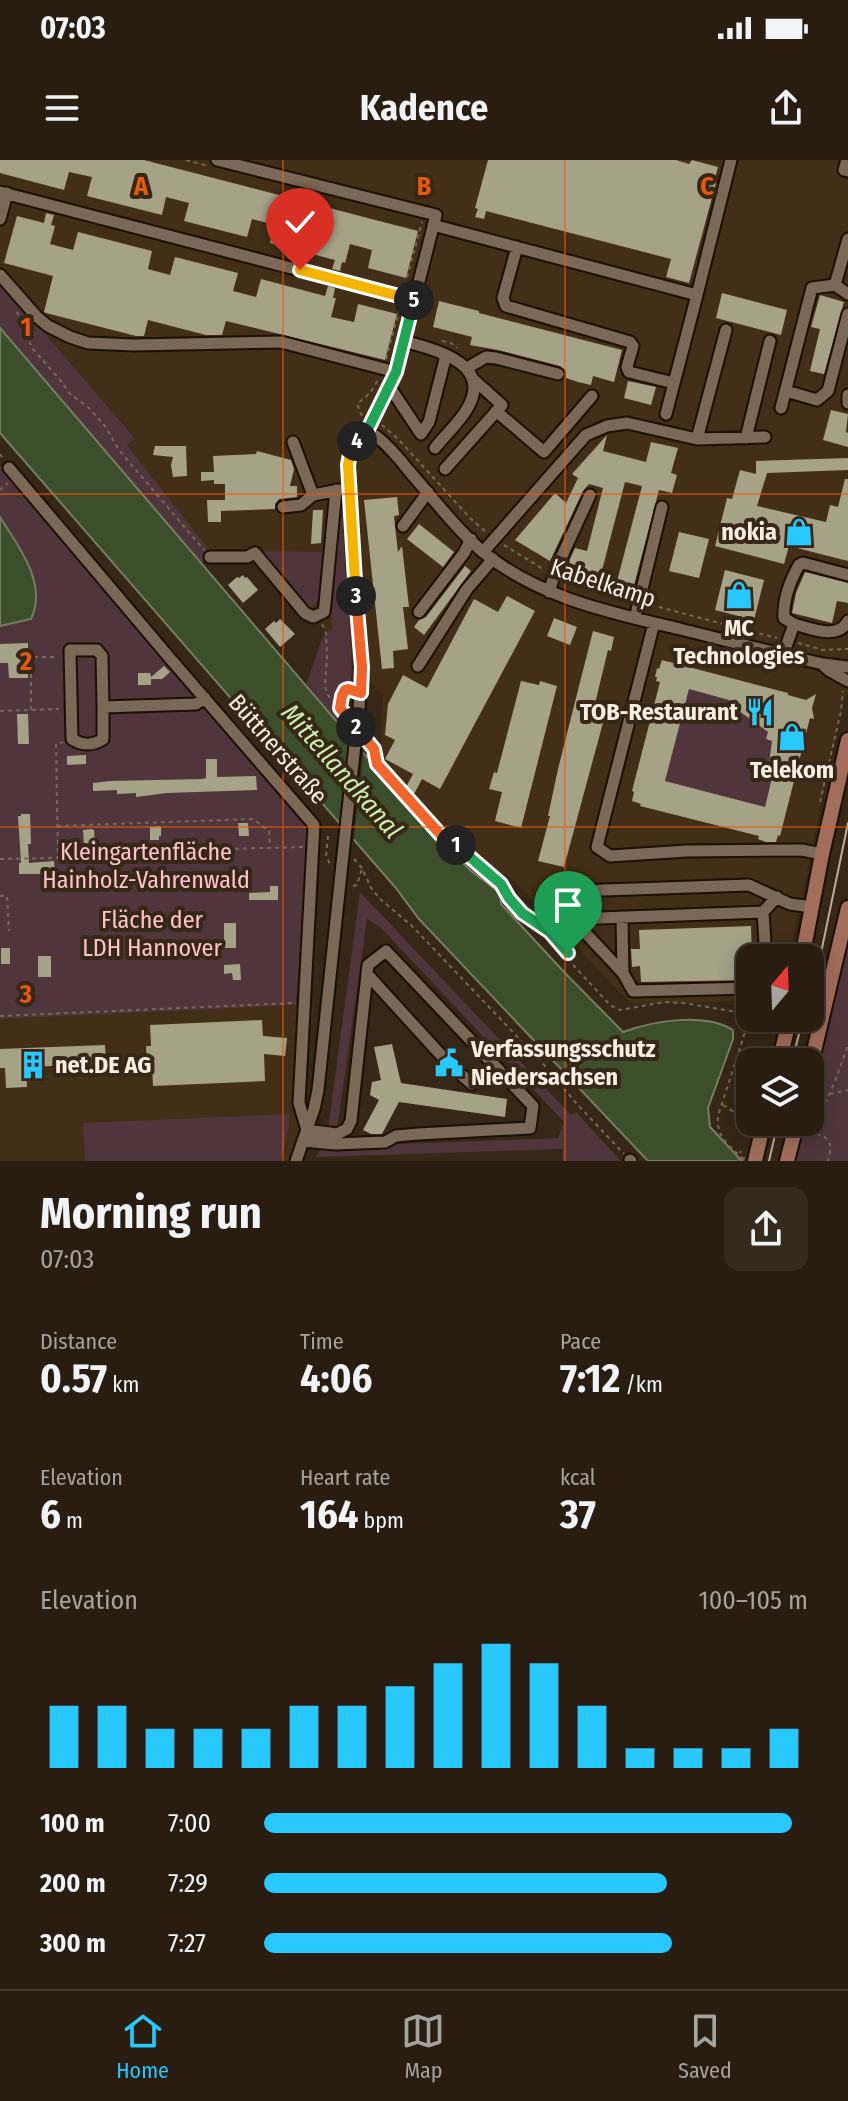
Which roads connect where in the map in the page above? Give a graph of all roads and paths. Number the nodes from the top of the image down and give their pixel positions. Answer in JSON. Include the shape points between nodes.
{"nodes":[{"id":1,"x":217,"y":160,"type":"edge"},
{"id":2,"x":731,"y":160,"type":"edge"},
{"id":3,"x":847,"y":160,"type":"edge"},
{"id":4,"x":848,"y":171,"type":"edge"},
{"id":5,"x":3,"y":192,"type":"edge"},
{"id":6,"x":424,"y":212,"type":"junction"},
{"id":7,"x":0,"y":219,"type":"edge"},
{"id":8,"x":433,"y":225,"type":"junction"},
{"id":9,"x":848,"y":239,"type":"edge"},
{"id":10,"x":517,"y":247,"type":"junction"},
{"id":11,"x":0,"y":275,"type":"edge"},
{"id":12,"x":835,"y":285,"type":"junction"},
{"id":13,"x":848,"y":294,"type":"edge"},
{"id":14,"x":697,"y":295,"type":"junction"},
{"id":15,"x":408,"y":298,"type":"junction"},
{"id":16,"x":15,"y":309,"type":"dead end"},
{"id":17,"x":848,"y":314,"type":"edge"},
{"id":18,"x":726,"y":330,"type":"dead end"},
{"id":19,"x":404,"y":341,"type":"junction"},
{"id":20,"x":770,"y":341,"type":"dead end"},
{"id":21,"x":446,"y":355,"type":"junction"},
{"id":22,"x":383,"y":368,"type":"junction"},
{"id":23,"x":396,"y":372,"type":"junction"},
{"id":24,"x":470,"y":374,"type":"junction"},
{"id":25,"x":558,"y":374,"type":"dead end"},
{"id":26,"x":674,"y":383,"type":"junction"},
{"id":27,"x":389,"y":386,"type":"junction"},
{"id":28,"x":786,"y":391,"type":"junction"},
{"id":29,"x":848,"y":395,"type":"edge"},
{"id":30,"x":592,"y":396,"type":"dead end"},
{"id":31,"x":848,"y":403,"type":"edge"},
{"id":32,"x":781,"y":408,"type":"dead end"},
{"id":33,"x":496,"y":411,"type":"junction"},
{"id":34,"x":666,"y":414,"type":"dead end"},
{"id":35,"x":372,"y":420,"type":"junction"},
{"id":36,"x":367,"y":436,"type":"junction"},
{"id":37,"x":765,"y":437,"type":"dead end"},
{"id":38,"x":746,"y":438,"type":"junction"},
{"id":39,"x":697,"y":439,"type":"junction"},
{"id":40,"x":293,"y":442,"type":"dead end"},
{"id":41,"x":435,"y":448,"type":"dead end"},
{"id":42,"x":9,"y":468,"type":"dead end"},
{"id":43,"x":445,"y":469,"type":"dead end"},
{"id":44,"x":348,"y":488,"type":"junction"},
{"id":45,"x":336,"y":490,"type":"junction"},
{"id":46,"x":428,"y":492,"type":"junction"},
{"id":47,"x":313,"y":495,"type":"junction"},
{"id":48,"x":590,"y":495,"type":"dead end"},
{"id":49,"x":283,"y":507,"type":"dead end"},
{"id":50,"x":662,"y":507,"type":"dead end"},
{"id":51,"x":403,"y":526,"type":"dead end"},
{"id":52,"x":471,"y":539,"type":"junction"},
{"id":53,"x":495,"y":539,"type":"junction"},
{"id":54,"x":488,"y":555,"type":"junction"},
{"id":55,"x":210,"y":557,"type":"joint"},
{"id":56,"x":554,"y":574,"type":"junction"},
{"id":57,"x":848,"y":575,"type":"edge"},
{"id":58,"x":549,"y":592,"type":"junction"},
{"id":59,"x":639,"y":602,"type":"junction"},
{"id":60,"x":419,"y":612,"type":"dead end"},
{"id":61,"x":318,"y":615,"type":"junction"},
{"id":62,"x":635,"y":618,"type":"junction"},
{"id":63,"x":848,"y":621,"type":"edge"},
{"id":64,"x":654,"y":623,"type":"junction"},
{"id":65,"x":794,"y":624,"type":"junction"},
{"id":66,"x":788,"y":641,"type":"junction"},
{"id":67,"x":848,"y":649,"type":"edge"},
{"id":68,"x":783,"y":655,"type":"junction"},
{"id":69,"x":58,"y":657,"type":"dead end"},
{"id":70,"x":823,"y":664,"type":"junction"},
{"id":71,"x":418,"y":666,"type":"dead end"},
{"id":72,"x":848,"y":667,"type":"edge"},
{"id":73,"x":848,"y":681,"type":"edge"},
{"id":74,"x":361,"y":693,"type":"junction"},
{"id":75,"x":205,"y":698,"type":"junction"},
{"id":76,"x":841,"y":700,"type":"dead end"},
{"id":77,"x":848,"y":702,"type":"edge"},
{"id":78,"x":103,"y":707,"type":"junction"},
{"id":79,"x":340,"y":708,"type":"junction"},
{"id":80,"x":71,"y":709,"type":"junction"},
{"id":81,"x":31,"y":710,"type":"junction"},
{"id":82,"x":0,"y":711,"type":"edge"},
{"id":83,"x":348,"y":718,"type":"dead end"},
{"id":84,"x":72,"y":739,"type":"junction"},
{"id":85,"x":366,"y":739,"type":"dead end"},
{"id":86,"x":848,"y":740,"type":"edge"},
{"id":87,"x":314,"y":825,"type":"junction"},
{"id":88,"x":57,"y":826,"type":"junction"},
{"id":89,"x":328,"y":836,"type":"junction"},
{"id":90,"x":335,"y":838,"type":"dead end"},
{"id":91,"x":312,"y":847,"type":"junction"},
{"id":92,"x":270,"y":848,"type":"junction"},
{"id":93,"x":67,"y":853,"type":"dead end"},
{"id":94,"x":822,"y":854,"type":"junction"},
{"id":95,"x":0,"y":859,"type":"edge"},
{"id":96,"x":344,"y":868,"type":"junction"},
{"id":97,"x":362,"y":868,"type":"junction"},
{"id":98,"x":0,"y":896,"type":"edge"},
{"id":99,"x":777,"y":897,"type":"junction"},
{"id":100,"x":812,"y":907,"type":"junction"},
{"id":101,"x":848,"y":908,"type":"edge"},
{"id":102,"x":763,"y":912,"type":"junction"},
{"id":103,"x":622,"y":917,"type":"junction"},
{"id":104,"x":572,"y":919,"type":"junction"},
{"id":105,"x":9,"y":931,"type":"dead end"},
{"id":106,"x":765,"y":944,"type":"edge"},
{"id":107,"x":805,"y":944,"type":"edge"},
{"id":108,"x":623,"y":973,"type":"junction"},
{"id":109,"x":367,"y":974,"type":"junction"},
{"id":110,"x":736,"y":988,"type":"edge"},
{"id":111,"x":305,"y":1002,"type":"junction"},
{"id":112,"x":736,"y":1012,"type":"edge"},
{"id":113,"x":0,"y":1016,"type":"edge"},
{"id":114,"x":745,"y":1032,"type":"edge"},
{"id":115,"x":848,"y":1045,"type":"edge"},
{"id":116,"x":815,"y":1048,"type":"edge"},
{"id":117,"x":499,"y":1070,"type":"junction"},
{"id":118,"x":848,"y":1090,"type":"edge"},
{"id":119,"x":828,"y":1094,"type":"junction"},
{"id":120,"x":722,"y":1104,"type":"junction"},
{"id":121,"x":736,"y":1113,"type":"edge"},
{"id":122,"x":305,"y":1135,"type":"junction"},
{"id":123,"x":759,"y":1136,"type":"edge"},
{"id":124,"x":793,"y":1136,"type":"edge"},
{"id":125,"x":745,"y":1147,"type":"dead end"},
{"id":126,"x":750,"y":1158,"type":"edge"},
{"id":127,"x":296,"y":1161,"type":"edge"},
{"id":128,"x":630,"y":1161,"type":"edge"},
{"id":129,"x":738,"y":1161,"type":"edge"},
{"id":130,"x":744,"y":1161,"type":"edge"},
{"id":131,"x":787,"y":1161,"type":"edge"},
{"id":132,"x":828,"y":1161,"type":"edge"}],
"edges":[{"from":1,"to":6,"type":"street"},
{"from":2,"to":14,"type":"street"},
{"from":3,"to":4,"type":"street"},
{"from":5,"to":7,"type":"street"},
{"from":5,"to":15,"type":"street"},
{"from":6,"to":8,"type":"street","via":[[436,215]]},
{"from":6,"to":15,"type":"path"},
{"from":8,"to":10,"type":"street"},
{"from":8,"to":15,"type":"street"},
{"from":9,"to":12,"type":"street"},
{"from":10,"to":14,"type":"street"},
{"from":10,"to":26,"type":"street","via":[[503,298],[506,306],[630,342],[629,372]]},
{"from":11,"to":22,"type":"street","via":[[48,326],[88,343],[281,342]]},
{"from":12,"to":13,"type":"street"},
{"from":12,"to":28,"type":"street","via":[[812,288]]},
{"from":14,"to":26,"type":"street"},
{"from":15,"to":19,"type":"street"},
{"from":15,"to":22,"type":"path"},
{"from":16,"to":55,"type":"path","via":[[32,348],[105,426],[119,450]]},
{"from":17,"to":28,"type":"street","via":[[828,391],[817,400]]},
{"from":18,"to":39,"type":"street"},
{"from":19,"to":21,"type":"street"},
{"from":19,"to":23,"type":"street"},
{"from":20,"to":38,"type":"street"},
{"from":21,"to":24,"type":"street"},
{"from":21,"to":27,"type":"street","via":[[429,422],[421,434]]},
{"from":22,"to":23,"type":"street"},
{"from":22,"to":35,"type":"path","via":[[373,390],[357,404],[361,415]]},
{"from":23,"to":27,"type":"street"},
{"from":24,"to":25,"type":"street","via":[[486,357]]},
{"from":24,"to":33,"type":"street","via":[[502,405]]},
{"from":24,"to":41,"type":"street","via":[[473,395],[467,410]]},
{"from":26,"to":34,"type":"street"},
{"from":27,"to":35,"type":"street"},
{"from":28,"to":32,"type":"street"},
{"from":29,"to":31,"type":"street"},
{"from":30,"to":33,"type":"street","via":[[544,452]]},
{"from":33,"to":43,"type":"street"},
{"from":35,"to":36,"type":"street"},
{"from":35,"to":53,"type":"path","via":[[386,426]]},
{"from":36,"to":44,"type":"street","name":"Büttnerstraße","via":[[353,446]]},
{"from":36,"to":46,"type":"street","name":"Kabelkamp","via":[[387,444]]},
{"from":37,"to":38,"type":"street"},
{"from":38,"to":39,"type":"street"},
{"from":39,"to":53,"type":"street","via":[[627,423],[586,435]]},
{"from":40,"to":47,"type":"street"},
{"from":42,"to":75,"type":"street","name":"Büttnerstraße"},
{"from":44,"to":45,"type":"street"},
{"from":44,"to":74,"type":"street","name":"Büttnerstraße"},
{"from":45,"to":47,"type":"street"},
{"from":45,"to":61,"type":"street","via":[[324,612]]},
{"from":46,"to":51,"type":"street"},
{"from":46,"to":52,"type":"street","name":"Kabelkamp"},
{"from":47,"to":49,"type":"street","via":[[301,505]]},
{"from":48,"to":56,"type":"street"},
{"from":50,"to":59,"type":"street"},
{"from":52,"to":54,"type":"street","name":"Kabelkamp"},
{"from":52,"to":60,"type":"street"},
{"from":53,"to":54,"type":"street"},
{"from":53,"to":56,"type":"path"},
{"from":54,"to":58,"type":"street","name":"Kabelkamp"},
{"from":54,"to":71,"type":"street"},
{"from":55,"to":61,"type":"street","via":[[255,553],[305,613]]},
{"from":56,"to":58,"type":"street"},
{"from":56,"to":59,"type":"path"},
{"from":57,"to":65,"type":"street","via":[[799,565],[783,610],[784,618]]},
{"from":58,"to":62,"type":"street","name":"Kabelkamp"},
{"from":59,"to":62,"type":"street"},
{"from":59,"to":66,"type":"path"},
{"from":61,"to":79,"type":"path","via":[[326,633],[325,686]]},
{"from":62,"to":64,"type":"street","name":"Kabelkamp"},
{"from":63,"to":65,"type":"street","via":[[831,633]]},
{"from":64,"to":68,"type":"street","name":"Kabelkamp"},
{"from":64,"to":94,"type":"street","via":[[597,847],[610,856],[802,850]]},
{"from":65,"to":66,"type":"street"},
{"from":66,"to":67,"type":"path","via":[[823,650]]},
{"from":66,"to":68,"type":"street"},
{"from":68,"to":70,"type":"street","name":"Kabelkamp"},
{"from":69,"to":81,"type":"path","via":[[31,657]]},
{"from":70,"to":72,"type":"street","name":"Kabelkamp"},
{"from":70,"to":73,"type":"street","name":"Kabelkamp"},
{"from":74,"to":79,"type":"path","via":[[345,690]]},
{"from":74,"to":96,"type":"street","name":"Büttnerstraße","bridge":true},
{"from":75,"to":78,"type":"street","via":[[196,704]]},
{"from":75,"to":87,"type":"street","name":"Büttnerstraße"},
{"from":76,"to":77,"type":"path"},
{"from":78,"to":80,"type":"street","via":[[102,656],[97,650],[70,650]]},
{"from":78,"to":84,"type":"street","via":[[103,739],[80,744]]},
{"from":79,"to":83,"type":"path"},
{"from":80,"to":81,"type":"path"},
{"from":80,"to":84,"type":"street"},
{"from":81,"to":82,"type":"path"},
{"from":84,"to":88,"type":"path","via":[[56,744]]},
{"from":85,"to":112,"type":"path","via":[[377,764],[448,843],[458,845],[501,884],[522,913],[550,932],[610,1005],[620,1010],[675,1003]]},
{"from":86,"to":94,"type":"main road"},
{"from":87,"to":89,"type":"path"},
{"from":87,"to":91,"type":"street","name":"Büttnerstraße"},
{"from":88,"to":92,"type":"path","via":[[253,819],[269,831]]},
{"from":88,"to":95,"type":"path","via":[[58,858]]},
{"from":89,"to":90,"type":"path"},
{"from":89,"to":96,"type":"path","via":[[327,860],[334,868]]},
{"from":91,"to":92,"type":"path"},
{"from":91,"to":111,"type":"street","name":"Büttnerstraße"},
{"from":92,"to":93,"type":"path"},
{"from":94,"to":100,"type":"main road"},
{"from":96,"to":97,"type":"path"},
{"from":96,"to":97,"type":"path","via":[[352,886]]},
{"from":96,"to":122,"type":"street","name":"Büttnerstraße","via":[[318,1090]]},
{"from":97,"to":128,"type":"path","via":[[380,899],[411,925]]},
{"from":98,"to":105,"type":"path","via":[[7,896]]},
{"from":99,"to":100,"type":"street"},
{"from":99,"to":102,"type":"street"},
{"from":99,"to":104,"type":"street","via":[[749,885],[547,892]]},
{"from":100,"to":107,"type":"main road"},
{"from":101,"to":116,"type":"main road"},
{"from":102,"to":103,"type":"street"},
{"from":102,"to":106,"type":"street"},
{"from":103,"to":104,"type":"street"},
{"from":103,"to":108,"type":"street"},
{"from":104,"to":108,"type":"street"},
{"from":108,"to":110,"type":"street","via":[[633,991]]},
{"from":109,"to":117,"type":"street","via":[[472,1084]]},
{"from":109,"to":117,"type":"street","via":[[368,965],[386,951]]},
{"from":109,"to":122,"type":"street","via":[[351,1121],[337,1134]]},
{"from":111,"to":113,"type":"path"},
{"from":111,"to":122,"type":"street","name":"Büttnerstraße","via":[[299,1103]]},
{"from":114,"to":120,"type":"path"},
{"from":115,"to":119,"type":"path"},
{"from":117,"to":122,"type":"street","via":[[533,1106],[530,1128],[335,1144]]},
{"from":118,"to":119,"type":"path"},
{"from":119,"to":132,"type":"path","via":[[808,1131],[829,1140]]},
{"from":120,"to":121,"type":"path"},
{"from":120,"to":130,"type":"path","via":[[717,1128]]},
{"from":122,"to":127,"type":"street","name":"Büttnerstraße"},
{"from":123,"to":126,"type":"main road"},
{"from":124,"to":131,"type":"main road"},
{"from":125,"to":129,"type":"path","bridge":true},
{"from":126,"to":130,"type":"path","bridge":true}]}
